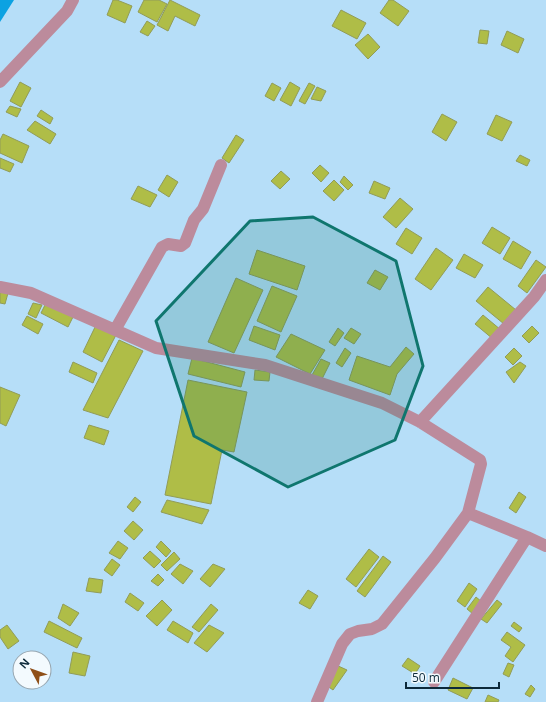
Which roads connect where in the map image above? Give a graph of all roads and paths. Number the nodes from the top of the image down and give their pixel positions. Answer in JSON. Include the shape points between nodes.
{"nodes":[{"id":1,"x":73,"y":0,"type":"edge"},
{"id":2,"x":0,"y":82,"type":"edge"},
{"id":3,"x":221,"y":164,"type":"dead end"},
{"id":4,"x":546,"y":280,"type":"edge"},
{"id":5,"x":0,"y":287,"type":"edge"},
{"id":6,"x":115,"y":330,"type":"junction"},
{"id":7,"x":420,"y":422,"type":"junction"},
{"id":8,"x":468,"y":514,"type":"junction"},
{"id":9,"x":527,"y":537,"type":"junction"},
{"id":10,"x":546,"y":546,"type":"edge"},
{"id":11,"x":434,"y":682,"type":"dead end"},
{"id":12,"x":317,"y":702,"type":"edge"}],
"edges":[{"from":1,"to":2,"type":"street","via":[[67,11]]},
{"from":3,"to":6,"type":"street","via":[[203,209],[194,220],[184,243],[180,246],[168,244],[162,247]]},
{"from":4,"to":7,"type":"street","via":[[534,297]]},
{"from":5,"to":6,"type":"street","via":[[31,292]]},
{"from":6,"to":7,"type":"street","via":[[156,348],[265,365],[382,403]]},
{"from":7,"to":8,"type":"street","via":[[480,460]]},
{"from":8,"to":9,"type":"street"},
{"from":8,"to":12,"type":"street","via":[[382,624],[350,634],[342,644]]},
{"from":9,"to":10,"type":"street"},
{"from":9,"to":11,"type":"street"}]}
